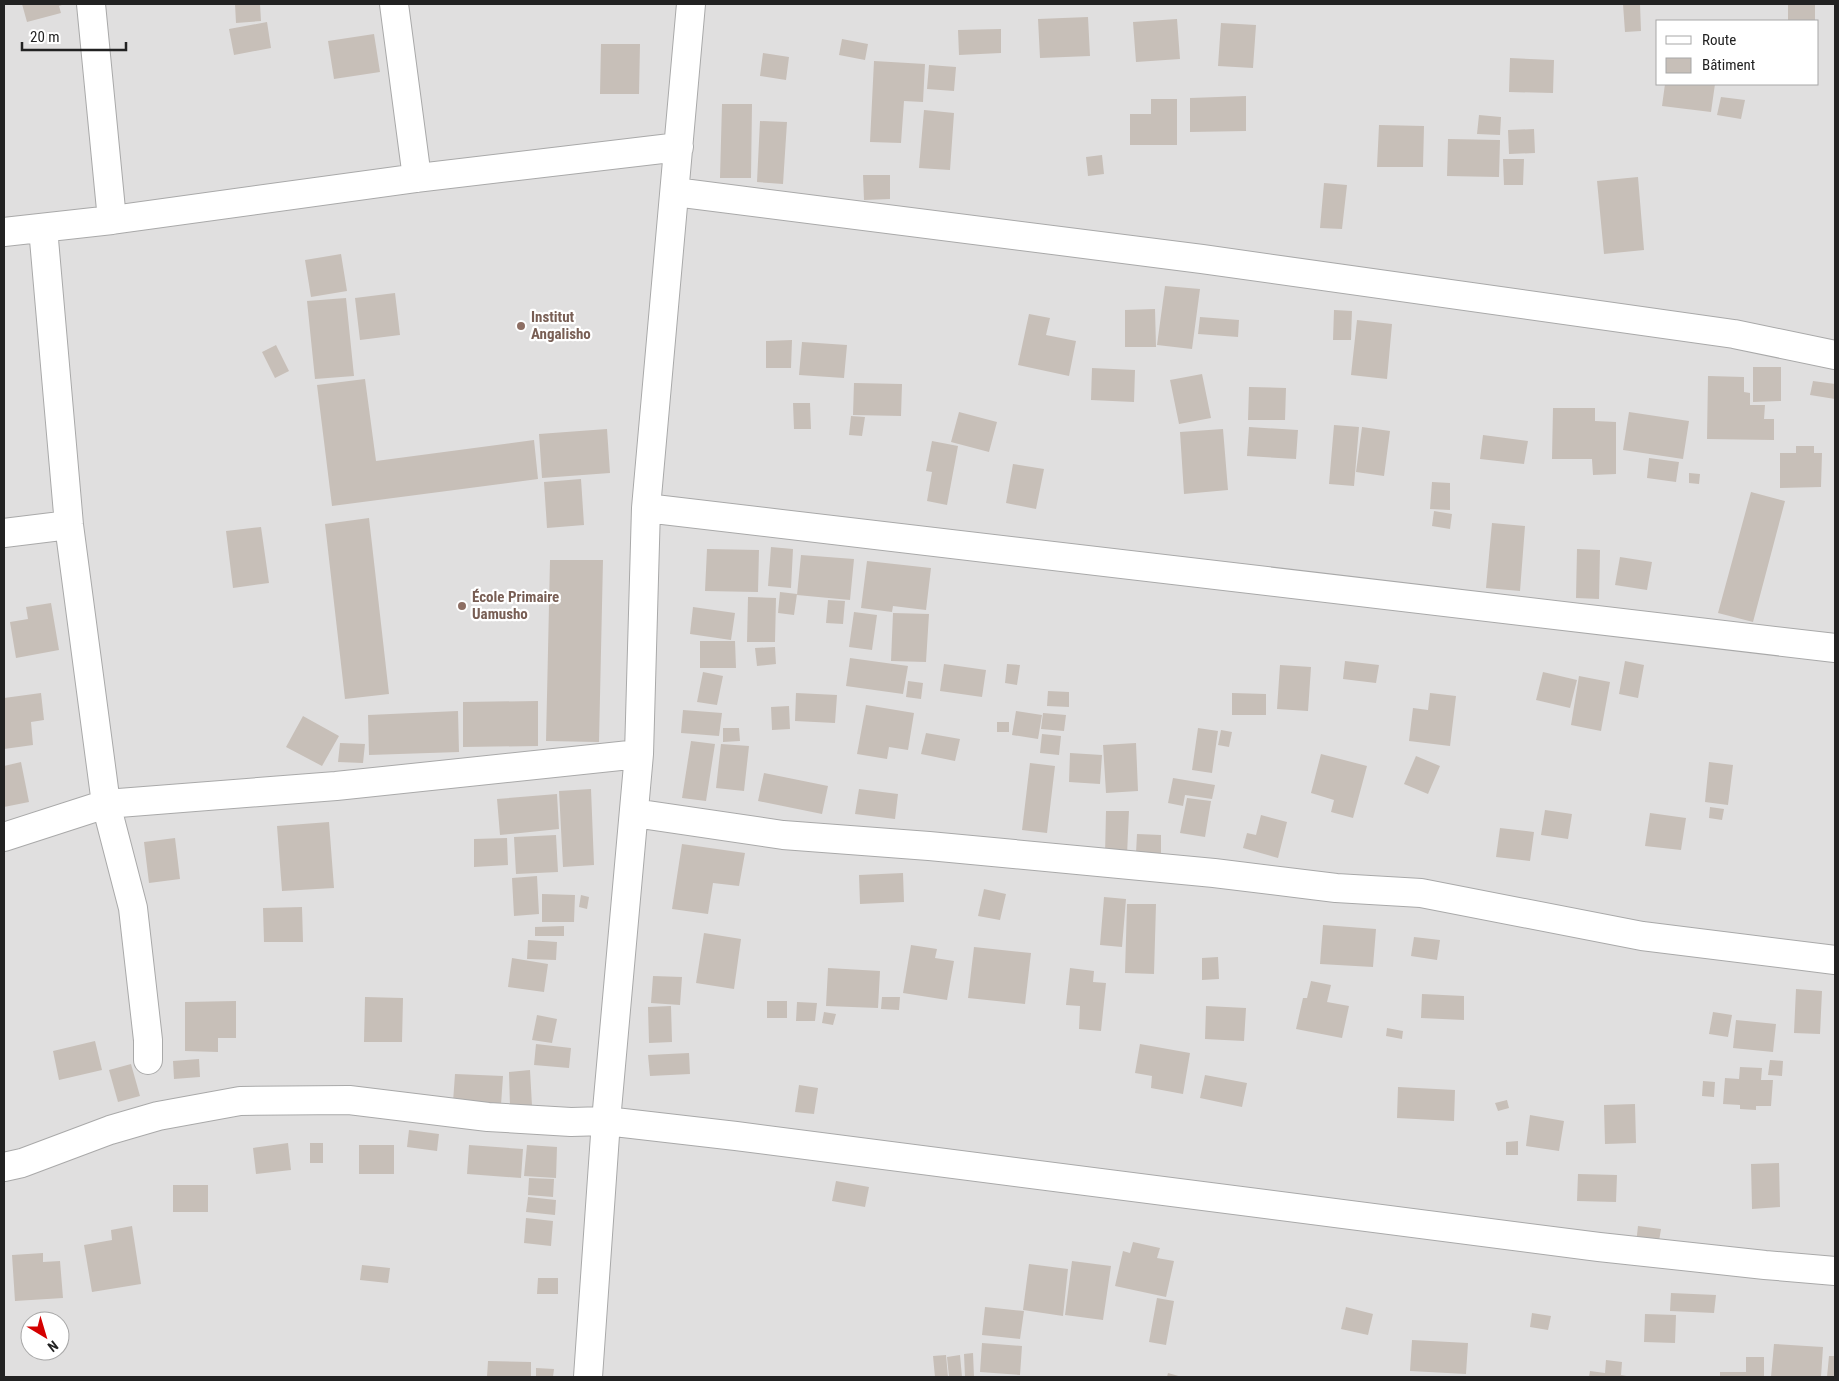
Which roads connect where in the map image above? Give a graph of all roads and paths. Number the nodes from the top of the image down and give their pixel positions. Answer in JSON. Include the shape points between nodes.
{"nodes":[{"id":1,"x":90,"y":4,"type":"edge"},
{"id":2,"x":394,"y":4,"type":"edge"},
{"id":3,"x":691,"y":4,"type":"edge"},
{"id":4,"x":679,"y":147,"type":"junction"},
{"id":5,"x":417,"y":178,"type":"junction"},
{"id":6,"x":675,"y":192,"type":"junction"},
{"id":7,"x":112,"y":220,"type":"junction"},
{"id":8,"x":43,"y":228,"type":"junction"},
{"id":9,"x":4,"y":232,"type":"edge"},
{"id":10,"x":1835,"y":356,"type":"edge"},
{"id":11,"x":646,"y":508,"type":"junction"},
{"id":12,"x":69,"y":525,"type":"junction"},
{"id":13,"x":4,"y":533,"type":"edge"},
{"id":14,"x":1835,"y":648,"type":"edge"},
{"id":15,"x":639,"y":754,"type":"junction"},
{"id":16,"x":106,"y":804,"type":"junction"},
{"id":17,"x":634,"y":812,"type":"junction"},
{"id":18,"x":4,"y":837,"type":"edge"},
{"id":19,"x":1835,"y":960,"type":"edge"},
{"id":20,"x":148,"y":1060,"type":"dead end"},
{"id":21,"x":606,"y":1121,"type":"junction"},
{"id":22,"x":4,"y":1167,"type":"edge"},
{"id":23,"x":1835,"y":1271,"type":"edge"},
{"id":24,"x":588,"y":1377,"type":"edge"}],
"edges":[{"from":1,"to":7,"type":"street"},
{"from":2,"to":5,"type":"street"},
{"from":3,"to":4,"type":"street"},
{"from":4,"to":5,"type":"street"},
{"from":4,"to":6,"type":"street"},
{"from":5,"to":7,"type":"street"},
{"from":6,"to":10,"type":"street","via":[[1202,259],[1734,334]]},
{"from":6,"to":11,"type":"street"},
{"from":7,"to":8,"type":"street"},
{"from":8,"to":9,"type":"street"},
{"from":8,"to":12,"type":"street"},
{"from":11,"to":14,"type":"street"},
{"from":11,"to":15,"type":"street"},
{"from":12,"to":13,"type":"street"},
{"from":12,"to":16,"type":"street"},
{"from":15,"to":16,"type":"street","via":[[336,786]]},
{"from":15,"to":17,"type":"street"},
{"from":16,"to":18,"type":"street"},
{"from":16,"to":20,"type":"street","via":[[133,908]]},
{"from":17,"to":19,"type":"street","via":[[783,835],[1214,873],[1336,888],[1421,893],[1642,936]]},
{"from":17,"to":21,"type":"street"},
{"from":21,"to":22,"type":"street","via":[[488,1117],[349,1100],[240,1101],[158,1116]]},
{"from":21,"to":23,"type":"street","via":[[1599,1247]]},
{"from":21,"to":24,"type":"street"}]}
